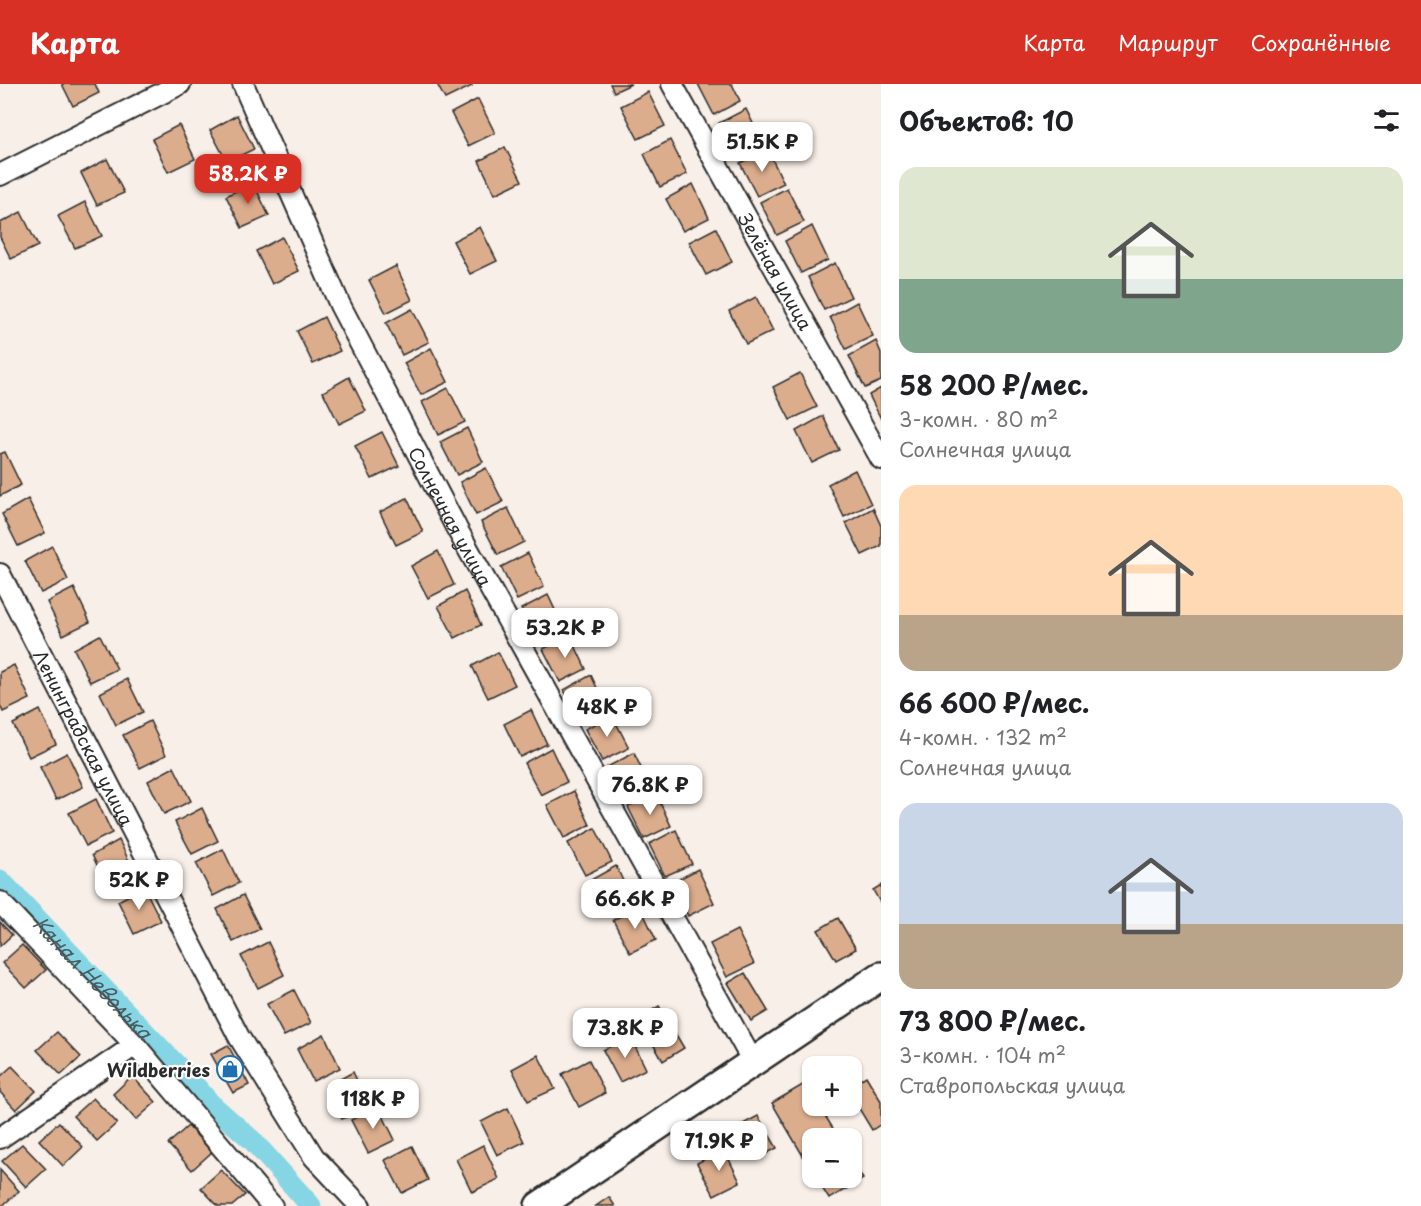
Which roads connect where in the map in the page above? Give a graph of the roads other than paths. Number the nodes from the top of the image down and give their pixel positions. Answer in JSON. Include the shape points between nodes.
{"nodes":[{"id":1,"x":180,"y":84,"type":"edge"},
{"id":2,"x":243,"y":84,"type":"edge"},
{"id":3,"x":672,"y":84,"type":"edge"},
{"id":4,"x":0,"y":176,"type":"edge"},
{"id":5,"x":881,"y":459,"type":"edge"},
{"id":6,"x":0,"y":574,"type":"edge"},
{"id":7,"x":0,"y":902,"type":"edge"},
{"id":8,"x":881,"y":976,"type":"edge"},
{"id":9,"x":135,"y":1045,"type":"junction"},
{"id":10,"x":753,"y":1062,"type":"junction"},
{"id":11,"x":0,"y":1138,"type":"edge"},
{"id":12,"x":272,"y":1206,"type":"edge"},
{"id":13,"x":360,"y":1206,"type":"edge"},
{"id":14,"x":539,"y":1206,"type":"edge"}],
"edges":[{"from":1,"to":4,"type":"street"},
{"from":2,"to":10,"type":"street","name":"Солнечная улица","via":[[340,305],[451,519]]},
{"from":3,"to":5,"type":"street","name":"Зелёная улица"},
{"from":6,"to":13,"type":"street","name":"Ленинградская улица","via":[[239,1037],[314,1157]]},
{"from":7,"to":9,"type":"street"},
{"from":8,"to":10,"type":"main road"},
{"from":9,"to":11,"type":"street"},
{"from":9,"to":12,"type":"street"},
{"from":10,"to":14,"type":"main road"}]}
